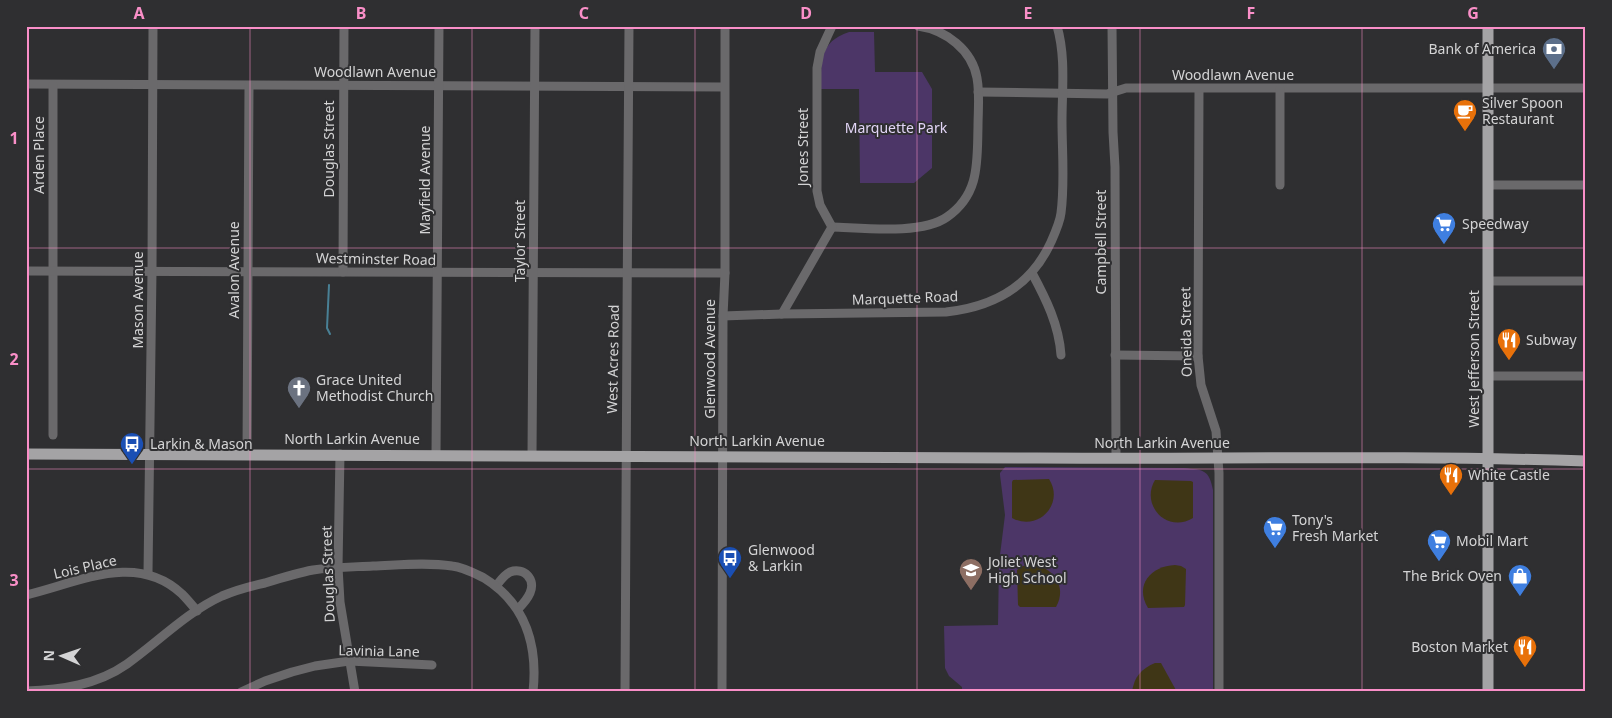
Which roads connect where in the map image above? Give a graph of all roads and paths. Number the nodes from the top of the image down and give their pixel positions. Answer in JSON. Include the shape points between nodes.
{"nodes":[{"id":1,"x":153,"y":26,"type":"edge"},
{"id":2,"x":344,"y":26,"type":"edge"},
{"id":3,"x":439,"y":26,"type":"edge"},
{"id":4,"x":535,"y":26,"type":"edge"},
{"id":5,"x":629,"y":26,"type":"edge"},
{"id":6,"x":725,"y":26,"type":"edge"},
{"id":7,"x":832,"y":26,"type":"edge"},
{"id":8,"x":918,"y":26,"type":"edge"},
{"id":9,"x":1057,"y":26,"type":"edge"},
{"id":10,"x":1112,"y":26,"type":"edge"},
{"id":11,"x":1488,"y":26,"type":"edge"},
{"id":12,"x":26,"y":84,"type":"edge"},
{"id":13,"x":53,"y":84,"type":"junction"},
{"id":14,"x":152,"y":85,"type":"junction"},
{"id":15,"x":249,"y":86,"type":"junction"},
{"id":16,"x":344,"y":86,"type":"junction"},
{"id":17,"x":439,"y":86,"type":"junction"},
{"id":18,"x":535,"y":86,"type":"junction"},
{"id":19,"x":628,"y":87,"type":"junction"},
{"id":20,"x":724,"y":88,"type":"junction"},
{"id":21,"x":1199,"y":88,"type":"junction"},
{"id":22,"x":1586,"y":88,"type":"edge"},
{"id":23,"x":1280,"y":89,"type":"junction"},
{"id":24,"x":1488,"y":89,"type":"junction"},
{"id":25,"x":978,"y":92,"type":"junction"},
{"id":26,"x":1113,"y":92,"type":"junction"},
{"id":27,"x":1062,"y":94,"type":"junction"},
{"id":28,"x":1280,"y":185,"type":"dead end"},
{"id":29,"x":1489,"y":185,"type":"junction"},
{"id":30,"x":1586,"y":185,"type":"edge"},
{"id":31,"x":832,"y":228,"type":"junction"},
{"id":32,"x":26,"y":270,"type":"edge"},
{"id":33,"x":52,"y":271,"type":"junction"},
{"id":34,"x":152,"y":271,"type":"junction"},
{"id":35,"x":248,"y":272,"type":"junction"},
{"id":36,"x":342,"y":272,"type":"junction"},
{"id":37,"x":534,"y":272,"type":"junction"},
{"id":38,"x":438,"y":273,"type":"junction"},
{"id":39,"x":725,"y":273,"type":"junction"},
{"id":40,"x":1032,"y":273,"type":"junction"},
{"id":41,"x":628,"y":274,"type":"junction"},
{"id":42,"x":1489,"y":281,"type":"junction"},
{"id":43,"x":1586,"y":281,"type":"edge"},
{"id":44,"x":782,"y":314,"type":"junction"},
{"id":45,"x":723,"y":316,"type":"junction"},
{"id":46,"x":1061,"y":355,"type":"dead end"},
{"id":47,"x":1115,"y":356,"type":"junction"},
{"id":48,"x":1198,"y":356,"type":"junction"},
{"id":49,"x":1489,"y":376,"type":"junction"},
{"id":50,"x":1586,"y":376,"type":"edge"},
{"id":51,"x":53,"y":435,"type":"dead end"},
{"id":52,"x":26,"y":454,"type":"edge"},
{"id":53,"x":150,"y":454,"type":"junction"},
{"id":54,"x":247,"y":454,"type":"junction"},
{"id":55,"x":340,"y":454,"type":"junction"},
{"id":56,"x":436,"y":455,"type":"junction"},
{"id":57,"x":532,"y":455,"type":"junction"},
{"id":58,"x":625,"y":455,"type":"junction"},
{"id":59,"x":723,"y":456,"type":"junction"},
{"id":60,"x":1116,"y":458,"type":"junction"},
{"id":61,"x":1218,"y":458,"type":"junction"},
{"id":62,"x":1488,"y":458,"type":"junction"},
{"id":63,"x":1586,"y":461,"type":"edge"},
{"id":64,"x":338,"y":567,"type":"junction"},
{"id":65,"x":148,"y":573,"type":"junction"},
{"id":66,"x":496,"y":586,"type":"junction"},
{"id":67,"x":26,"y":595,"type":"edge"},
{"id":68,"x":518,"y":609,"type":"junction"},
{"id":69,"x":197,"y":611,"type":"junction"},
{"id":70,"x":349,"y":661,"type":"junction"},
{"id":71,"x":432,"y":666,"type":"dead end"},
{"id":72,"x":26,"y":691,"type":"edge"},
{"id":73,"x":50,"y":691,"type":"edge"},
{"id":74,"x":241,"y":692,"type":"edge"},
{"id":75,"x":355,"y":692,"type":"edge"},
{"id":76,"x":533,"y":692,"type":"edge"},
{"id":77,"x":625,"y":692,"type":"edge"},
{"id":78,"x":722,"y":692,"type":"edge"},
{"id":79,"x":1219,"y":692,"type":"edge"},
{"id":80,"x":1488,"y":692,"type":"edge"}],
"edges":[{"from":1,"to":14,"type":"street","name":"Mason Avenue"},
{"from":2,"to":16,"type":"street","name":"Douglas Street"},
{"from":3,"to":17,"type":"street","name":"Mayfield Avenue"},
{"from":4,"to":18,"type":"street","name":"Taylor Street"},
{"from":5,"to":19,"type":"street","name":"West Acres Road"},
{"from":6,"to":20,"type":"street","name":"Glenwood Avenue"},
{"from":7,"to":31,"type":"street","name":"Jones Street","via":[[820,52],[817,68],[817,191]]},
{"from":8,"to":25,"type":"street","via":[[940,32],[963,50],[977,77]]},
{"from":9,"to":27,"type":"street","name":"Marquette Road","via":[[1063,58]]},
{"from":10,"to":26,"type":"street","name":"Campbell Street"},
{"from":11,"to":24,"type":"main road","name":"West Jefferson Street"},
{"from":12,"to":13,"type":"street","name":"Woodlawn Avenue"},
{"from":13,"to":14,"type":"street","name":"Woodlawn Avenue"},
{"from":13,"to":33,"type":"street","name":"Arden Place"},
{"from":14,"to":15,"type":"street","name":"Woodlawn Avenue"},
{"from":14,"to":34,"type":"street","name":"Mason Avenue"},
{"from":15,"to":16,"type":"street","name":"Woodlawn Avenue"},
{"from":15,"to":35,"type":"street","name":"Avalon Avenue"},
{"from":16,"to":17,"type":"street","name":"Woodlawn Avenue"},
{"from":16,"to":36,"type":"street","name":"Douglas Street"},
{"from":17,"to":18,"type":"street","name":"Woodlawn Avenue"},
{"from":17,"to":38,"type":"street","name":"Mayfield Avenue"},
{"from":18,"to":19,"type":"street","name":"Woodlawn Avenue"},
{"from":18,"to":37,"type":"street","name":"Taylor Street"},
{"from":19,"to":20,"type":"street","name":"Woodlawn Avenue"},
{"from":19,"to":41,"type":"street","name":"West Acres Road"},
{"from":20,"to":39,"type":"street","name":"Glenwood Avenue"},
{"from":21,"to":23,"type":"street","name":"Woodlawn Avenue"},
{"from":21,"to":26,"type":"street","name":"Woodlawn Avenue","via":[[1126,88]]},
{"from":21,"to":48,"type":"street","name":"Oneida Street"},
{"from":22,"to":24,"type":"street","name":"Woodlawn Avenue"},
{"from":23,"to":24,"type":"street","name":"Woodlawn Avenue"},
{"from":23,"to":28,"type":"street"},
{"from":24,"to":29,"type":"main road","name":"West Jefferson Street"},
{"from":25,"to":27,"type":"street","name":"Woodlawn Avenue"},
{"from":25,"to":31,"type":"street","via":[[975,179],[958,207],[932,224],[912,228]]},
{"from":26,"to":27,"type":"street","name":"Woodlawn Avenue"},
{"from":26,"to":47,"type":"street","name":"Campbell Street"},
{"from":27,"to":40,"type":"street","name":"Marquette Road","via":[[1061,215],[1047,252]]},
{"from":29,"to":30,"type":"street"},
{"from":29,"to":42,"type":"main road","name":"West Jefferson Street"},
{"from":31,"to":44,"type":"street"},
{"from":32,"to":33,"type":"street","name":"Westminster Road"},
{"from":33,"to":34,"type":"street","name":"Westminster Road"},
{"from":33,"to":51,"type":"street","name":"Arden Place"},
{"from":34,"to":35,"type":"street","name":"Westminster Road"},
{"from":34,"to":53,"type":"street","name":"Mason Avenue"},
{"from":35,"to":36,"type":"street","name":"Westminster Road"},
{"from":35,"to":54,"type":"street","name":"Avalon Avenue"},
{"from":36,"to":38,"type":"street","name":"Westminster Road"},
{"from":37,"to":38,"type":"street","name":"Westminster Road"},
{"from":37,"to":41,"type":"street","name":"Westminster Road"},
{"from":37,"to":57,"type":"street","name":"Taylor Street"},
{"from":38,"to":56,"type":"street","name":"Mayfield Avenue"},
{"from":39,"to":41,"type":"street","name":"Westminster Road"},
{"from":39,"to":45,"type":"street","name":"Glenwood Avenue"},
{"from":40,"to":44,"type":"street","name":"Marquette Road","via":[[1006,294],[967,310]]},
{"from":40,"to":46,"type":"street","via":[[1056,325]]},
{"from":41,"to":58,"type":"street","name":"West Acres Road"},
{"from":42,"to":43,"type":"street"},
{"from":42,"to":49,"type":"main road","name":"West Jefferson Street"},
{"from":44,"to":45,"type":"street","name":"Marquette Road"},
{"from":45,"to":59,"type":"street","name":"Glenwood Avenue"},
{"from":47,"to":48,"type":"street"},
{"from":47,"to":60,"type":"street","name":"Campbell Street"},
{"from":48,"to":61,"type":"street","name":"Oneida Street","via":[[1201,385],[1214,424]]},
{"from":49,"to":50,"type":"street"},
{"from":49,"to":62,"type":"main road","name":"West Jefferson Street"},
{"from":52,"to":53,"type":"main road","name":"North Larkin Avenue"},
{"from":53,"to":54,"type":"main road","name":"North Larkin Avenue"},
{"from":53,"to":65,"type":"street","name":"Mason Avenue"},
{"from":54,"to":55,"type":"main road","name":"North Larkin Avenue"},
{"from":55,"to":56,"type":"main road","name":"North Larkin Avenue"},
{"from":55,"to":64,"type":"street","name":"Douglas Street"},
{"from":56,"to":57,"type":"main road","name":"North Larkin Avenue"},
{"from":57,"to":58,"type":"main road","name":"North Larkin Avenue"},
{"from":58,"to":59,"type":"main road","name":"North Larkin Avenue"},
{"from":58,"to":77,"type":"street","name":"West Acres Road"},
{"from":59,"to":60,"type":"main road","name":"North Larkin Avenue"},
{"from":59,"to":78,"type":"street","name":"Glenwood Avenue"},
{"from":60,"to":61,"type":"main road","name":"North Larkin Avenue"},
{"from":61,"to":62,"type":"main road","name":"North Larkin Avenue"},
{"from":61,"to":79,"type":"street","name":"Oneida Street"},
{"from":62,"to":63,"type":"main road","name":"North Larkin Avenue"},
{"from":62,"to":80,"type":"main road","name":"West Jefferson Street"},
{"from":64,"to":66,"type":"street","via":[[454,566],[474,572]]},
{"from":64,"to":69,"type":"street","via":[[312,570],[249,587],[222,596]]},
{"from":64,"to":70,"type":"street","name":"Douglas Street"},
{"from":65,"to":67,"type":"street","name":"Lois Place","via":[[120,571],[100,574]]},
{"from":65,"to":69,"type":"street","name":"Lois Place","via":[[182,594]]},
{"from":66,"to":68,"type":"street"},
{"from":66,"to":68,"type":"street","via":[[509,572],[524,572],[530,577],[530,592]]},
{"from":68,"to":76,"type":"street","via":[[532,643]]},
{"from":69,"to":73,"type":"street","via":[[125,665],[99,679]]},
{"from":70,"to":71,"type":"street","name":"Lavinia Lane"},
{"from":70,"to":74,"type":"street","name":"Lavinia Lane","via":[[292,672]]},
{"from":70,"to":75,"type":"street","name":"Douglas Street"},
{"from":72,"to":73,"type":"street"}]}
